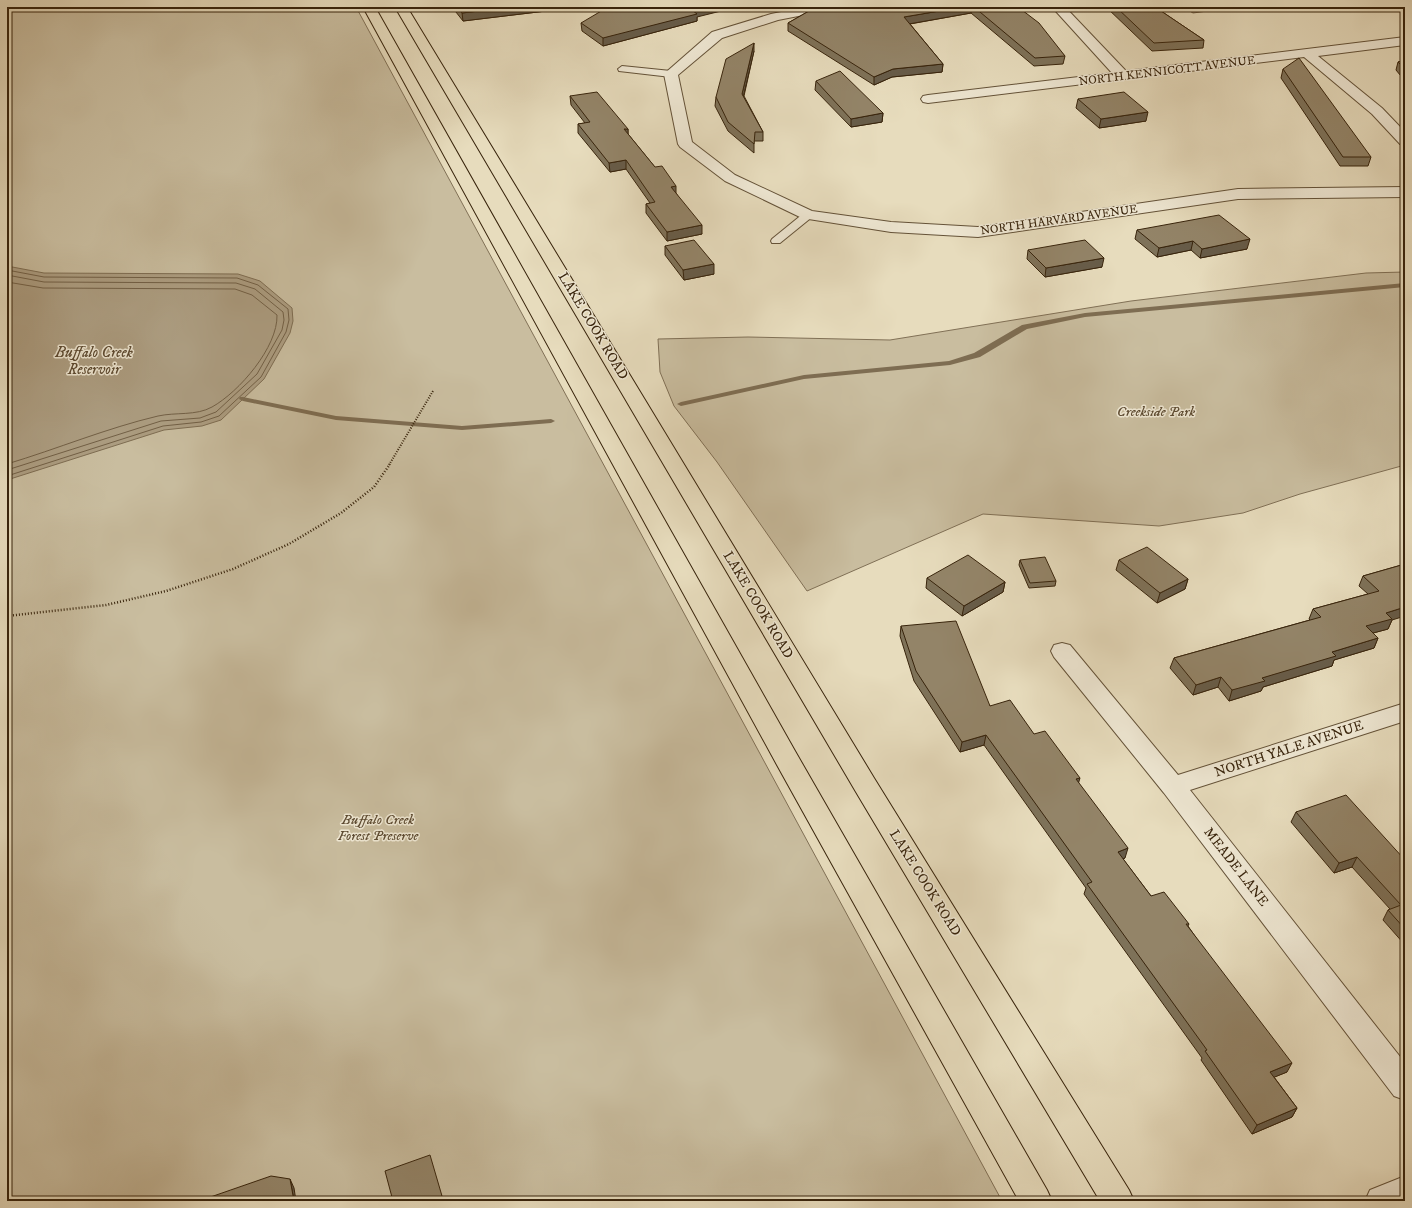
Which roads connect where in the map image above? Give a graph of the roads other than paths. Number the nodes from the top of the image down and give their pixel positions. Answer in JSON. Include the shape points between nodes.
{"nodes":[{"id":1,"x":369,"y":7,"type":"edge"},
{"id":2,"x":401,"y":7,"type":"edge"},
{"id":3,"x":825,"y":7,"type":"edge"},
{"id":4,"x":1058,"y":7,"type":"edge"},
{"id":5,"x":1405,"y":41,"type":"edge"},
{"id":6,"x":1308,"y":54,"type":"junction"},
{"id":7,"x":622,"y":69,"type":"dead end"},
{"id":8,"x":671,"y":74,"type":"junction"},
{"id":9,"x":1123,"y":76,"type":"junction"},
{"id":10,"x":928,"y":99,"type":"dead end"},
{"id":11,"x":1405,"y":141,"type":"edge"},
{"id":12,"x":1405,"y":192,"type":"edge"},
{"id":13,"x":808,"y":215,"type":"junction"},
{"id":14,"x":776,"y":241,"type":"dead end"},
{"id":15,"x":1062,"y":651,"type":"dead end"},
{"id":16,"x":1405,"y":712,"type":"edge"},
{"id":17,"x":1173,"y":786,"type":"junction"},
{"id":18,"x":1405,"y":1086,"type":"edge"},
{"id":19,"x":1405,"y":1191,"type":"edge"},
{"id":20,"x":1036,"y":1201,"type":"edge"},
{"id":21,"x":1118,"y":1201,"type":"edge"},
{"id":22,"x":1380,"y":1201,"type":"edge"}],
"edges":[{"from":1,"to":20,"type":"main road","via":[[786,758]]},
{"from":2,"to":21,"type":"main road","name":"LAKE COOK ROAD","via":[[865,785]]},
{"from":3,"to":8,"type":"street","via":[[775,17],[717,35]]},
{"from":4,"to":9,"type":"street"},
{"from":5,"to":6,"type":"street","name":"NORTH KENNICOTT AVENUE"},
{"from":6,"to":9,"type":"street","name":"NORTH KENNICOTT AVENUE"},
{"from":6,"to":11,"type":"street","via":[[1377,111]]},
{"from":7,"to":8,"type":"lane"},
{"from":8,"to":13,"type":"street","name":"NORTH HARVARD AVENUE","via":[[685,144],[730,178]]},
{"from":9,"to":10,"type":"street","name":"NORTH KENNICOTT AVENUE"},
{"from":12,"to":13,"type":"street","name":"NORTH HARVARD AVENUE","via":[[1238,194],[978,232],[891,227]]},
{"from":13,"to":14,"type":"lane"},
{"from":15,"to":17,"type":"street","name":"MEADE LANE"},
{"from":16,"to":17,"type":"street","name":"NORTH YALE AVENUE"},
{"from":17,"to":18,"type":"street","name":"MEADE LANE"},
{"from":19,"to":22,"type":"street"}]}
